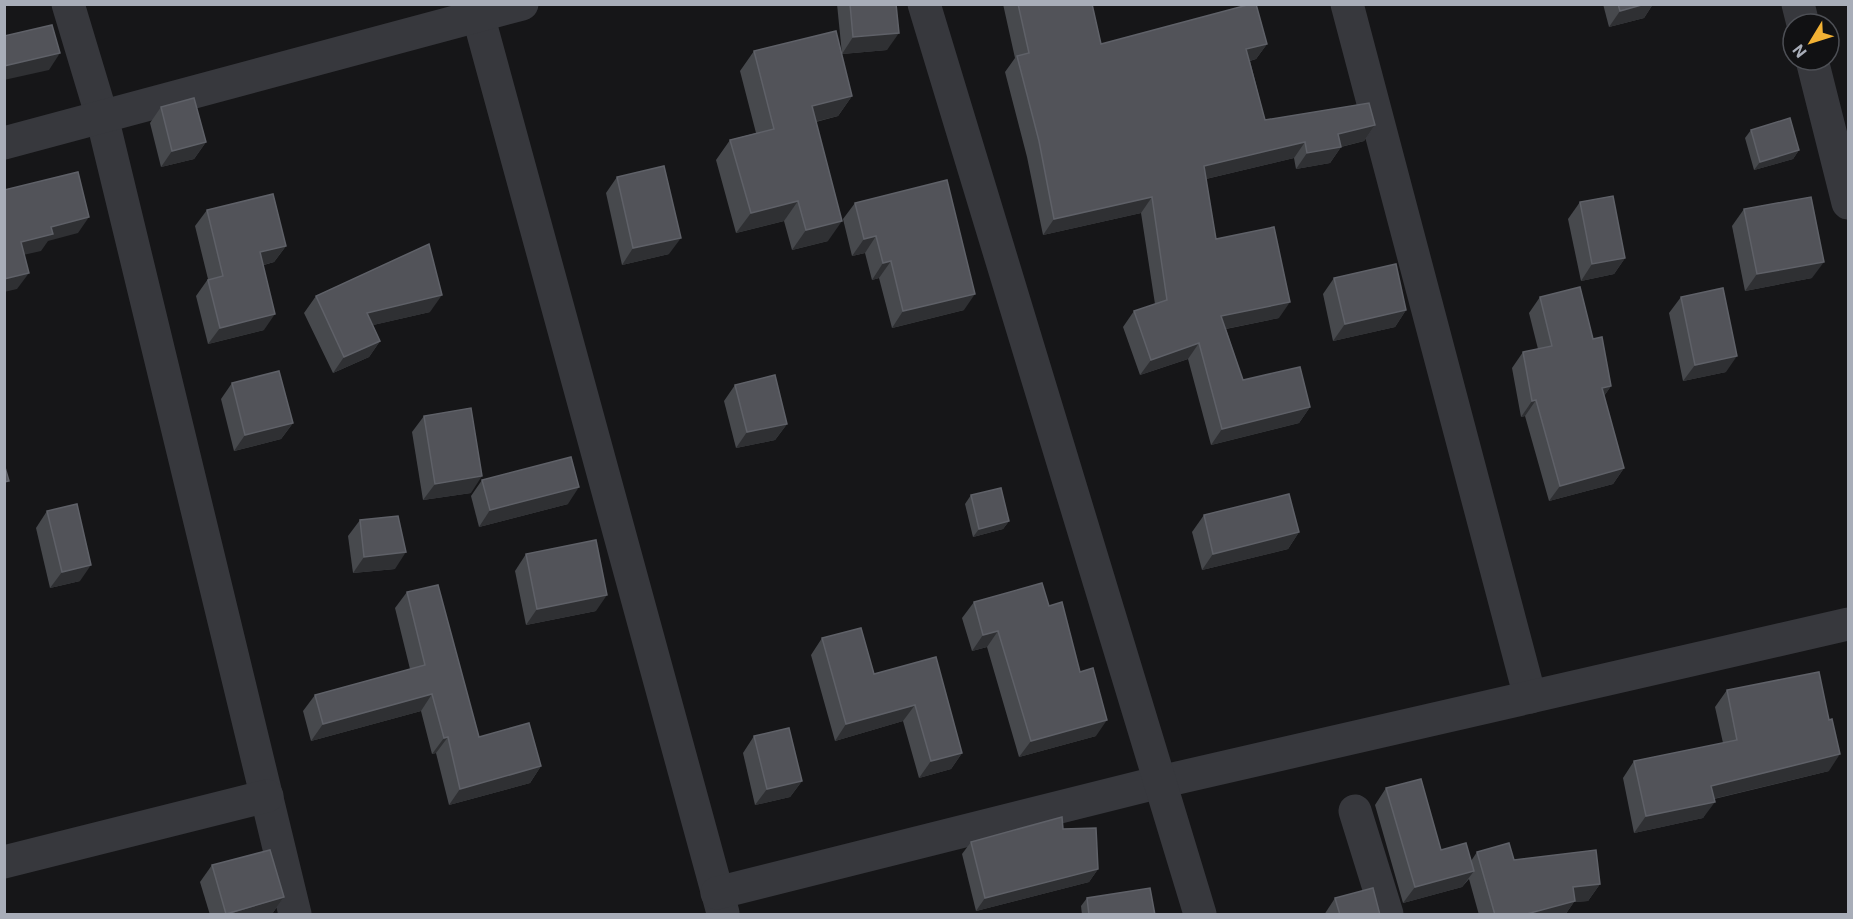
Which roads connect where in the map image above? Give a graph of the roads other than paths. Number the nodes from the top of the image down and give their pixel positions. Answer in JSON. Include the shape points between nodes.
{"nodes":[{"id":1,"x":68,"y":4,"type":"edge"},
{"id":2,"x":522,"y":4,"type":"edge"},
{"id":3,"x":924,"y":4,"type":"edge"},
{"id":4,"x":1347,"y":4,"type":"edge"},
{"id":5,"x":476,"y":10,"type":"edge"},
{"id":6,"x":1815,"y":72,"type":"edge"},
{"id":7,"x":102,"y":117,"type":"junction"},
{"id":8,"x":4,"y":143,"type":"edge"},
{"id":9,"x":1848,"y":203,"type":"edge"},
{"id":10,"x":1848,"y":624,"type":"edge"},
{"id":11,"x":1530,"y":697,"type":"junction"},
{"id":12,"x":1160,"y":782,"type":"junction"},
{"id":13,"x":267,"y":796,"type":"junction"},
{"id":14,"x":1355,"y":811,"type":"dead end"},
{"id":15,"x":4,"y":862,"type":"edge"},
{"id":16,"x":720,"y":904,"type":"edge"},
{"id":17,"x":296,"y":915,"type":"edge"},
{"id":18,"x":1200,"y":915,"type":"edge"},
{"id":19,"x":1387,"y":915,"type":"edge"}],
"edges":[{"from":1,"to":7,"type":"street"},
{"from":2,"to":5,"type":"street"},
{"from":3,"to":12,"type":"street"},
{"from":4,"to":11,"type":"street"},
{"from":5,"to":7,"type":"street"},
{"from":5,"to":16,"type":"street"},
{"from":6,"to":9,"type":"street"},
{"from":7,"to":8,"type":"street"},
{"from":7,"to":13,"type":"street"},
{"from":10,"to":11,"type":"street"},
{"from":11,"to":12,"type":"street"},
{"from":12,"to":16,"type":"street"},
{"from":12,"to":18,"type":"street"},
{"from":13,"to":15,"type":"street"},
{"from":13,"to":17,"type":"street"},
{"from":14,"to":19,"type":"street"}]}
